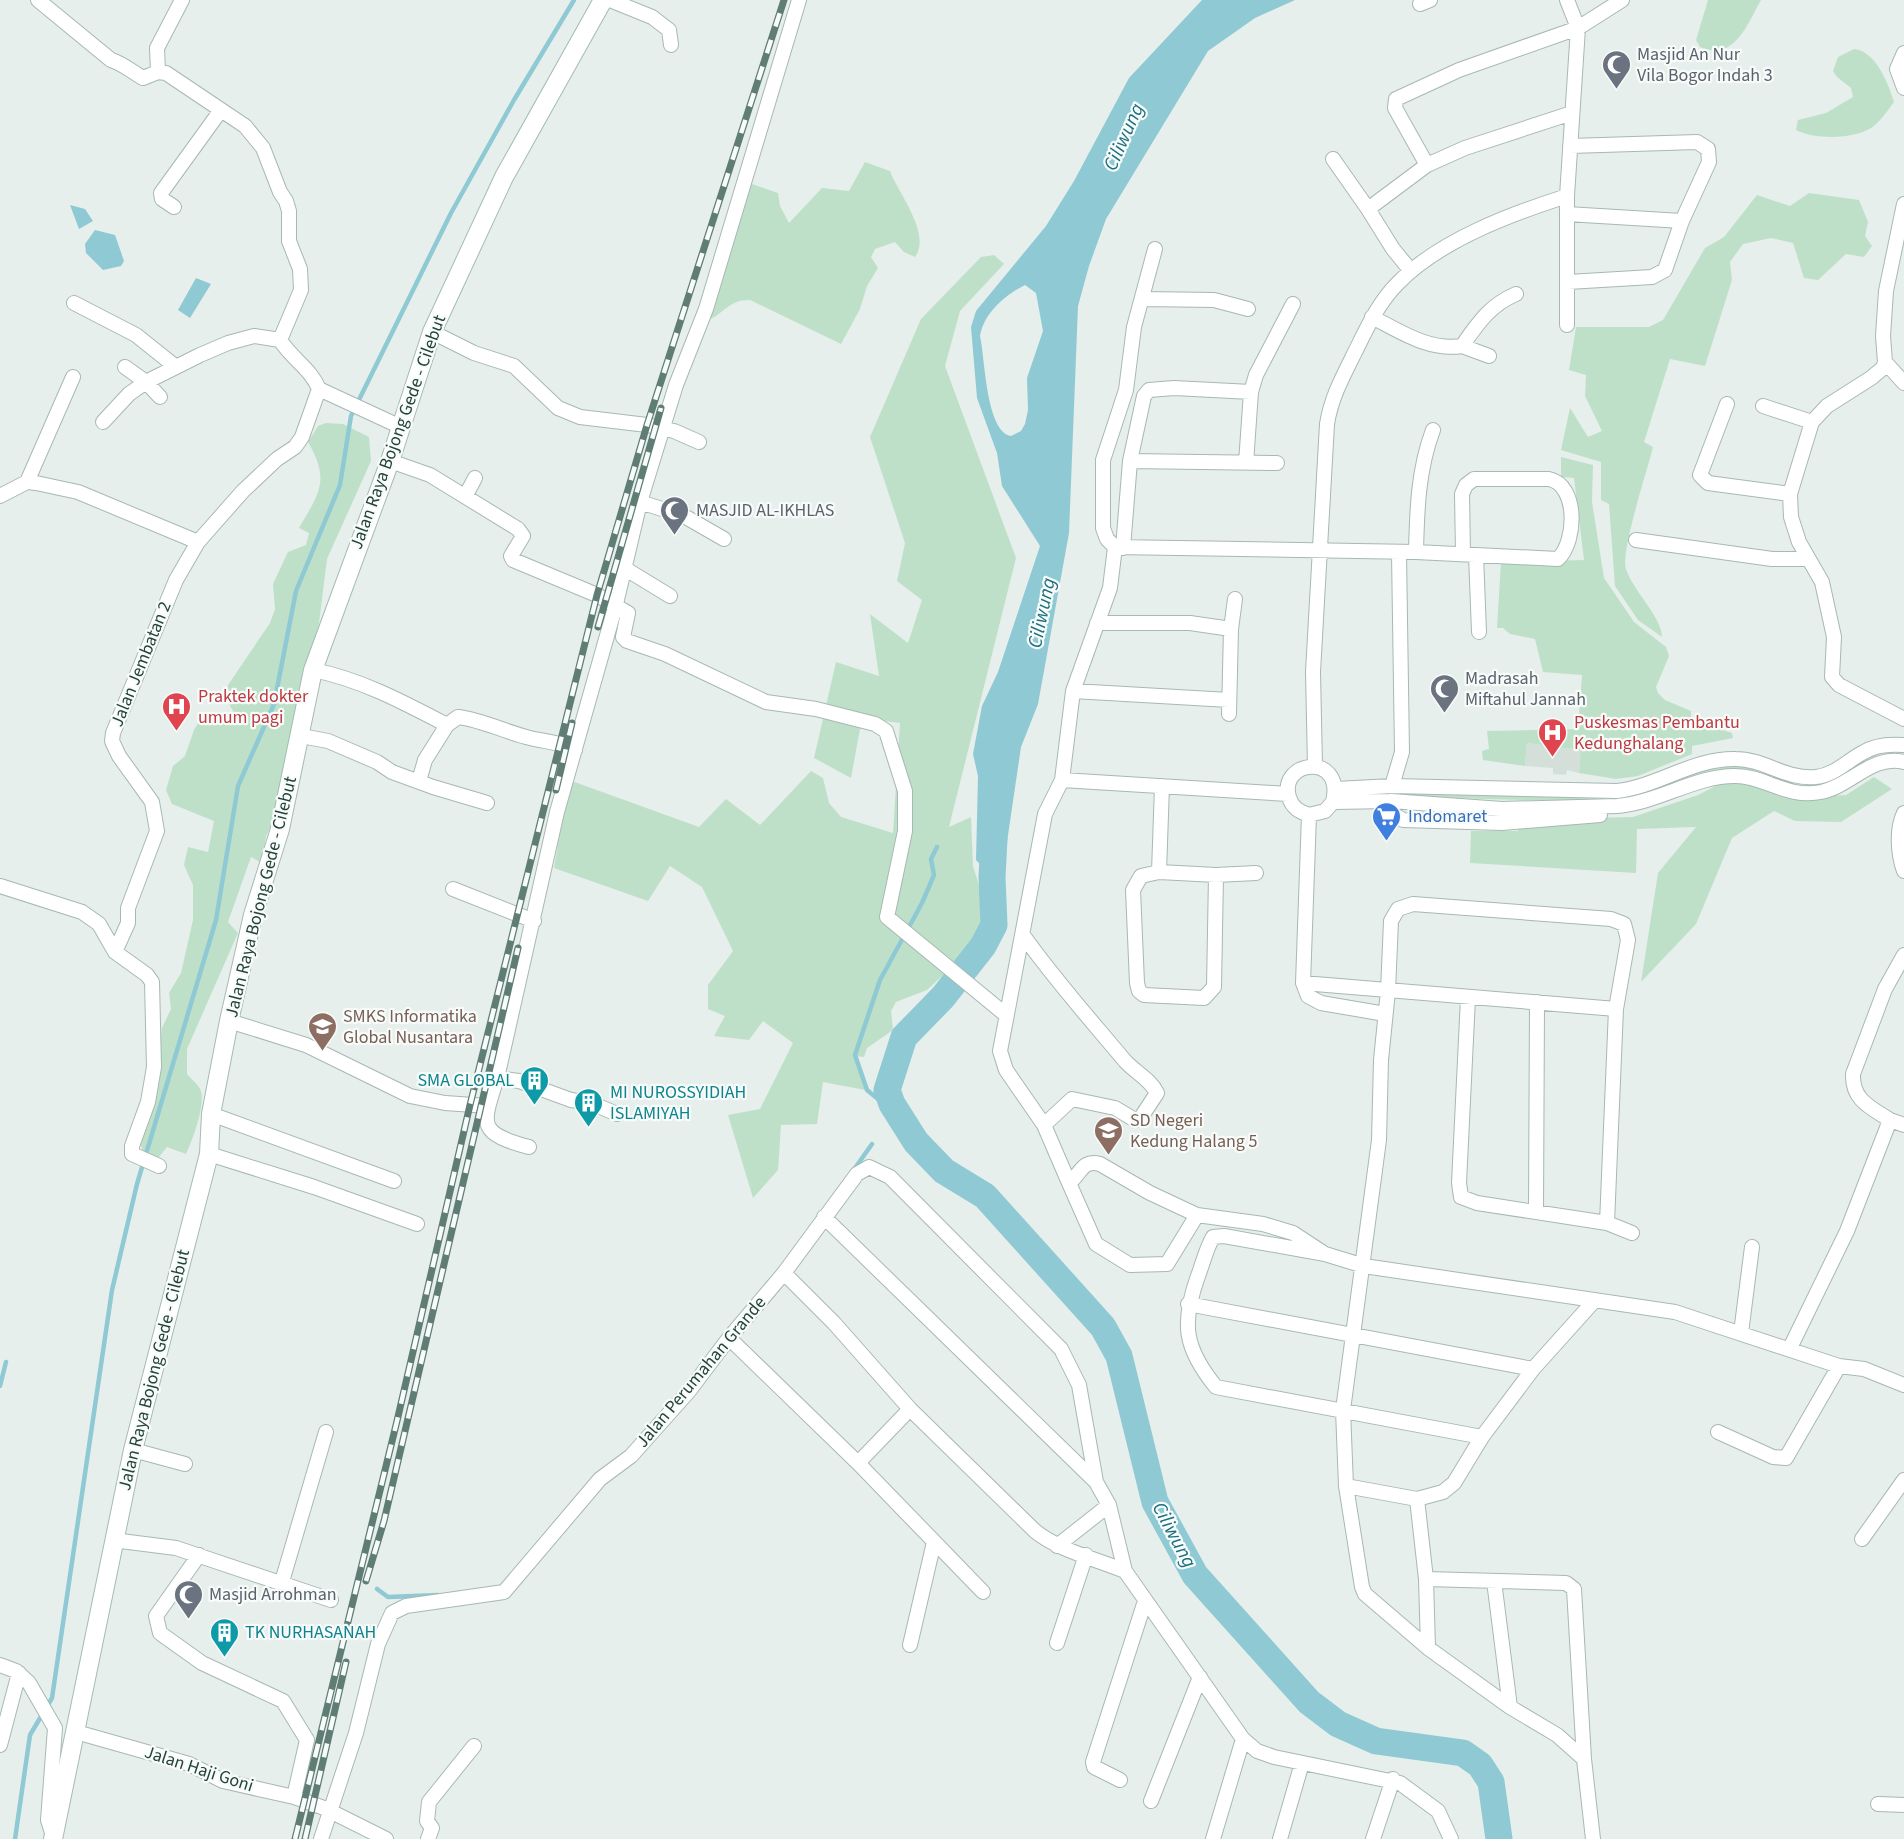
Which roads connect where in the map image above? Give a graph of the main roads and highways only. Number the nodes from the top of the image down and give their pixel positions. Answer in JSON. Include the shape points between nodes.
{"nodes":[{"id":1,"x":603,"y":0,"type":"edge"},
{"id":2,"x":53,"y":1838,"type":"edge"}],
"edges":[{"from":1,"to":2,"type":"main road","name":"Jalan Raya Bojong Gede - Cilebut","via":[[504,177],[432,332],[394,423],[390,461],[313,670],[280,830],[252,915],[212,1114],[209,1154],[133,1450]]}]}
